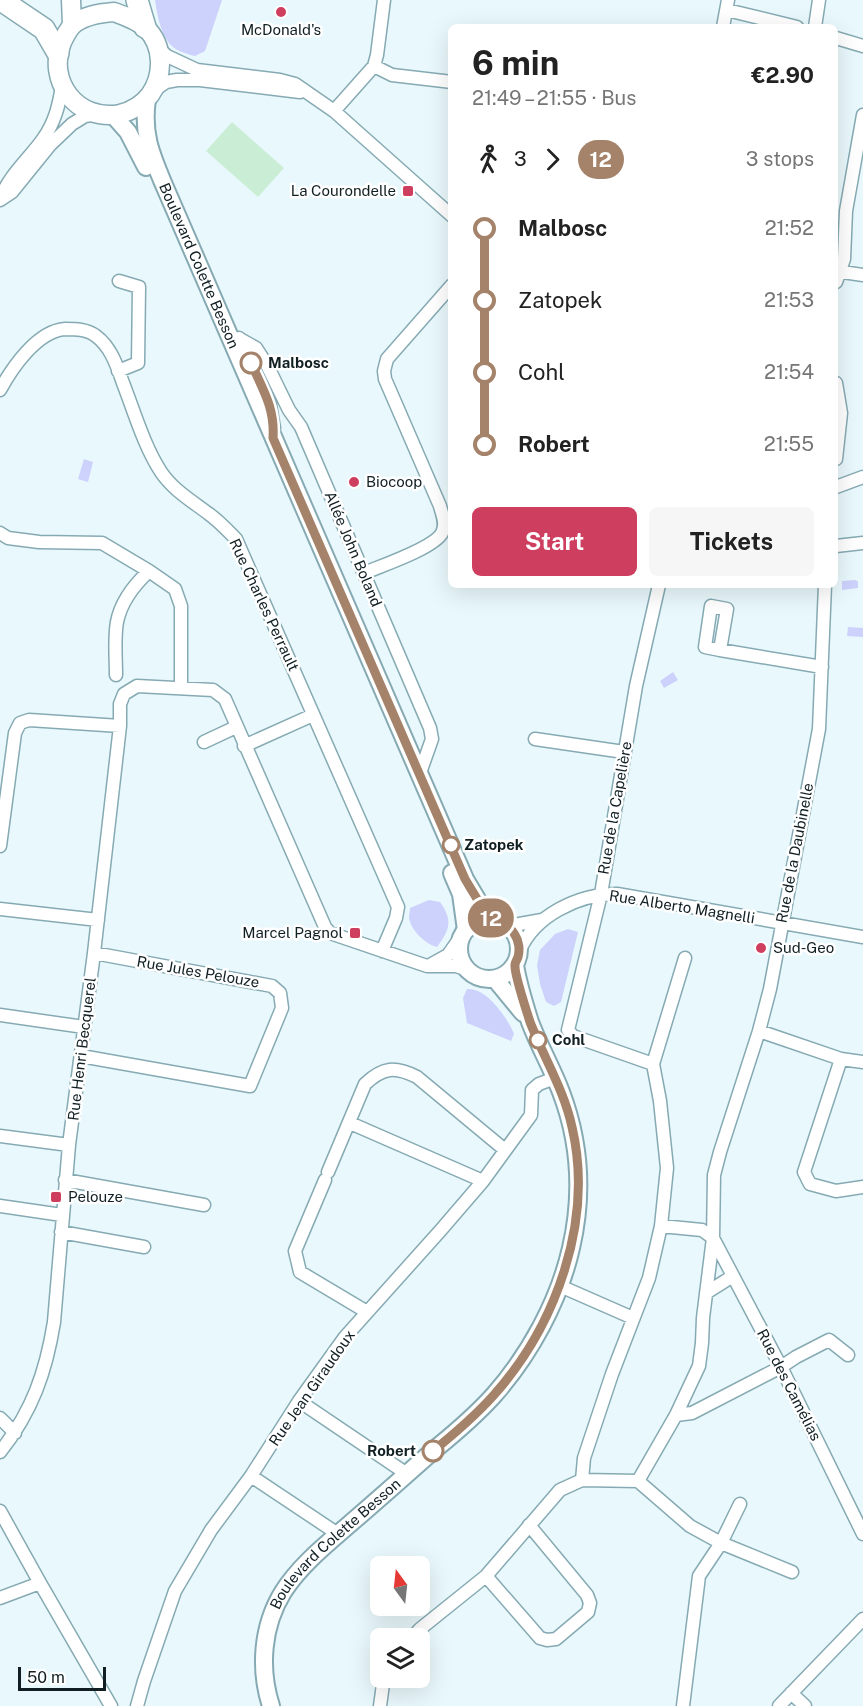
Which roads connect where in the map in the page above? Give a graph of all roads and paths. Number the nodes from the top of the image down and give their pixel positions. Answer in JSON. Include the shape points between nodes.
{"nodes":[{"id":1,"x":1,"y":0,"type":"edge"},
{"id":2,"x":71,"y":0,"type":"edge"},
{"id":3,"x":137,"y":0,"type":"edge"},
{"id":4,"x":384,"y":0,"type":"edge"},
{"id":5,"x":819,"y":0,"type":"edge"},
{"id":6,"x":727,"y":5,"type":"edge"},
{"id":7,"x":107,"y":6,"type":"edge"},
{"id":8,"x":72,"y":24,"type":"junction"},
{"id":9,"x":724,"y":24,"type":"edge"},
{"id":10,"x":787,"y":24,"type":"edge"},
{"id":11,"x":815,"y":24,"type":"edge"},
{"id":12,"x":145,"y":27,"type":"junction"},
{"id":13,"x":838,"y":39,"type":"edge"},
{"id":14,"x":863,"y":46,"type":"edge"},
{"id":15,"x":159,"y":49,"type":"junction"},
{"id":16,"x":58,"y":53,"type":"junction"},
{"id":17,"x":374,"y":66,"type":"junction"},
{"id":18,"x":448,"y":82,"type":"edge"},
{"id":19,"x":62,"y":86,"type":"junction"},
{"id":20,"x":307,"y":93,"type":"junction"},
{"id":21,"x":150,"y":95,"type":"junction"},
{"id":22,"x":334,"y":111,"type":"junction"},
{"id":23,"x":107,"y":114,"type":"junction"},
{"id":24,"x":863,"y":115,"type":"edge"},
{"id":25,"x":0,"y":200,"type":"edge"},
{"id":26,"x":448,"y":212,"type":"edge"},
{"id":27,"x":838,"y":273,"type":"edge"},
{"id":28,"x":838,"y":275,"type":"edge"},
{"id":29,"x":863,"y":275,"type":"edge"},
{"id":30,"x":119,"y":281,"type":"dead end"},
{"id":31,"x":448,"y":290,"type":"edge"},
{"id":32,"x":233,"y":334,"type":"junction"},
{"id":33,"x":118,"y":371,"type":"junction"},
{"id":34,"x":0,"y":390,"type":"edge"},
{"id":35,"x":838,"y":395,"type":"edge"},
{"id":36,"x":270,"y":405,"type":"junction"},
{"id":37,"x":289,"y":410,"type":"junction"},
{"id":38,"x":273,"y":438,"type":"junction"},
{"id":39,"x":838,"y":441,"type":"edge"},
{"id":40,"x":863,"y":477,"type":"edge"},
{"id":41,"x":838,"y":486,"type":"edge"},
{"id":42,"x":0,"y":532,"type":"edge"},
{"id":43,"x":863,"y":543,"type":"edge"},
{"id":44,"x":838,"y":546,"type":"edge"},
{"id":45,"x":149,"y":571,"type":"junction"},
{"id":46,"x":364,"y":573,"type":"junction"},
{"id":47,"x":658,"y":588,"type":"edge"},
{"id":48,"x":825,"y":588,"type":"edge"},
{"id":49,"x":720,"y":650,"type":"dead end"},
{"id":50,"x":822,"y":667,"type":"junction"},
{"id":51,"x":116,"y":675,"type":"dead end"},
{"id":52,"x":181,"y":688,"type":"junction"},
{"id":53,"x":313,"y":715,"type":"junction"},
{"id":54,"x":120,"y":726,"type":"junction"},
{"id":55,"x":237,"y":727,"type":"junction"},
{"id":56,"x":535,"y":739,"type":"dead end"},
{"id":57,"x":204,"y":742,"type":"dead end"},
{"id":58,"x":244,"y":746,"type":"junction"},
{"id":59,"x":624,"y":752,"type":"junction"},
{"id":60,"x":420,"y":773,"type":"junction"},
{"id":61,"x":0,"y":846,"type":"edge"},
{"id":62,"x":601,"y":894,"type":"junction"},
{"id":63,"x":0,"y":909,"type":"edge"},
{"id":64,"x":98,"y":920,"type":"junction"},
{"id":65,"x":542,"y":920,"type":"junction"},
{"id":66,"x":497,"y":921,"type":"junction"},
{"id":67,"x":782,"y":923,"type":"junction"},
{"id":68,"x":463,"y":934,"type":"junction"},
{"id":69,"x":863,"y":937,"type":"edge"},
{"id":70,"x":382,"y":951,"type":"junction"},
{"id":71,"x":94,"y":953,"type":"junction"},
{"id":72,"x":517,"y":958,"type":"junction"},
{"id":73,"x":685,"y":958,"type":"dead end"},
{"id":74,"x":427,"y":966,"type":"junction"},
{"id":75,"x":465,"y":969,"type":"junction"},
{"id":76,"x":495,"y":979,"type":"junction"},
{"id":77,"x":0,"y":1015,"type":"edge"},
{"id":78,"x":531,"y":1023,"type":"junction"},
{"id":79,"x":84,"y":1028,"type":"junction"},
{"id":80,"x":759,"y":1030,"type":"junction"},
{"id":81,"x":81,"y":1056,"type":"junction"},
{"id":82,"x":841,"y":1059,"type":"junction"},
{"id":83,"x":863,"y":1062,"type":"edge"},
{"id":84,"x":653,"y":1064,"type":"junction"},
{"id":85,"x":555,"y":1078,"type":"junction"},
{"id":86,"x":350,"y":1123,"type":"junction"},
{"id":87,"x":0,"y":1136,"type":"edge"},
{"id":88,"x":69,"y":1145,"type":"junction"},
{"id":89,"x":505,"y":1150,"type":"junction"},
{"id":90,"x":65,"y":1180,"type":"junction"},
{"id":91,"x":483,"y":1181,"type":"junction"},
{"id":92,"x":863,"y":1186,"type":"edge"},
{"id":93,"x":204,"y":1205,"type":"dead end"},
{"id":94,"x":0,"y":1206,"type":"edge"},
{"id":95,"x":62,"y":1215,"type":"junction"},
{"id":96,"x":662,"y":1226,"type":"junction"},
{"id":97,"x":61,"y":1232,"type":"junction"},
{"id":98,"x":713,"y":1238,"type":"junction"},
{"id":99,"x":144,"y":1247,"type":"dead end"},
{"id":100,"x":733,"y":1276,"type":"junction"},
{"id":101,"x":560,"y":1286,"type":"junction"},
{"id":102,"x":706,"y":1293,"type":"junction"},
{"id":103,"x":368,"y":1312,"type":"junction"},
{"id":104,"x":633,"y":1318,"type":"junction"},
{"id":105,"x":848,"y":1355,"type":"dead end"},
{"id":106,"x":781,"y":1367,"type":"junction"},
{"id":107,"x":299,"y":1401,"type":"junction"},
{"id":108,"x":676,"y":1414,"type":"junction"},
{"id":109,"x":0,"y":1418,"type":"edge"},
{"id":110,"x":15,"y":1433,"type":"junction"},
{"id":111,"x":0,"y":1452,"type":"edge"},
{"id":112,"x":407,"y":1474,"type":"junction"},
{"id":113,"x":252,"y":1476,"type":"junction"},
{"id":114,"x":582,"y":1480,"type":"junction"},
{"id":115,"x":638,"y":1481,"type":"junction"},
{"id":116,"x":740,"y":1504,"type":"dead end"},
{"id":117,"x":0,"y":1511,"type":"edge"},
{"id":118,"x":529,"y":1525,"type":"junction"},
{"id":119,"x":338,"y":1534,"type":"junction"},
{"id":120,"x":863,"y":1534,"type":"edge"},
{"id":121,"x":721,"y":1543,"type":"junction"},
{"id":122,"x":792,"y":1572,"type":"dead end"},
{"id":123,"x":486,"y":1576,"type":"junction"},
{"id":124,"x":40,"y":1583,"type":"junction"},
{"id":125,"x":1,"y":1597,"type":"edge"},
{"id":126,"x":863,"y":1619,"type":"edge"},
{"id":127,"x":421,"y":1628,"type":"edge"},
{"id":128,"x":382,"y":1688,"type":"edge"},
{"id":129,"x":791,"y":1693,"type":"junction"},
{"id":130,"x":111,"y":1706,"type":"edge"},
{"id":131,"x":137,"y":1706,"type":"edge"},
{"id":132,"x":271,"y":1706,"type":"edge"},
{"id":133,"x":380,"y":1706,"type":"edge"},
{"id":134,"x":683,"y":1706,"type":"edge"},
{"id":135,"x":779,"y":1706,"type":"edge"},
{"id":136,"x":805,"y":1706,"type":"edge"}],
"edges":[{"from":1,"to":16,"type":"highway","via":[[44,29]]},
{"from":2,"to":8,"type":"main road"},
{"from":3,"to":12,"type":"highway"},
{"from":4,"to":17,"type":"street"},
{"from":5,"to":11,"type":"street"},
{"from":6,"to":9,"type":"street"},
{"from":6,"to":10,"type":"street"},
{"from":7,"to":8,"type":"main road"},
{"from":7,"to":12,"type":"main road"},
{"from":8,"to":16,"type":"main road"},
{"from":12,"to":15,"type":"main road"},
{"from":13,"to":14,"type":"street"},
{"from":15,"to":20,"type":"street","via":[[197,70],[280,80]]},
{"from":15,"to":21,"type":"main road","via":[[158,79]]},
{"from":16,"to":19,"type":"main road"},
{"from":17,"to":18,"type":"street","via":[[392,75]]},
{"from":17,"to":22,"type":"street"},
{"from":19,"to":23,"type":"main road","via":[[85,109]]},
{"from":19,"to":25,"type":"street","via":[[57,112],[45,137],[4,188]]},
{"from":20,"to":21,"type":"street","via":[[177,80],[166,82]]},
{"from":20,"to":22,"type":"street"},
{"from":21,"to":23,"type":"main road","via":[[126,112]]},
{"from":21,"to":32,"type":"main road","name":"Boulevard Colette Besson","via":[[145,113],[149,149]]},
{"from":22,"to":26,"type":"street"},
{"from":23,"to":25,"type":"street","via":[[85,116],[72,124],[12,192]]},
{"from":23,"to":68,"type":"main road","name":"Boulevard Colette Besson","via":[[128,132],[140,153],[247,397],[457,884],[463,905]]},
{"from":24,"to":27,"type":"street","via":[[846,211],[844,259]]},
{"from":28,"to":29,"type":"street"},
{"from":30,"to":33,"type":"street","via":[[139,287],[138,363]]},
{"from":31,"to":46,"type":"street","via":[[387,359],[384,371],[440,506],[445,521],[443,531],[435,542]]},
{"from":32,"to":36,"type":"street"},
{"from":32,"to":37,"type":"street","name":"Allée John Boland","via":[[256,348]]},
{"from":32,"to":38,"type":"main road","name":"Boulevard Colette Besson"},
{"from":33,"to":34,"type":"street","name":"Rue Charles Perrault","via":[[112,355],[95,335],[77,329],[59,330],[30,349]]},
{"from":33,"to":53,"type":"street","name":"Rue Charles Perrault","via":[[162,473],[236,539]]},
{"from":35,"to":39,"type":"street"},
{"from":36,"to":37,"type":"street"},
{"from":36,"to":38,"type":"street"},
{"from":37,"to":46,"type":"street","name":"Allée John Boland","via":[[301,426]]},
{"from":38,"to":60,"type":"main road","name":"Boulevard Colette Besson"},
{"from":40,"to":41,"type":"street"},
{"from":42,"to":45,"type":"street","via":[[8,538],[39,542],[102,543]]},
{"from":43,"to":44,"type":"street"},
{"from":45,"to":51,"type":"street","via":[[126,599],[117,622]]},
{"from":45,"to":52,"type":"street","via":[[175,589],[181,606]]},
{"from":46,"to":60,"type":"street","name":"Allée John Boland","via":[[430,728],[432,739]]},
{"from":47,"to":59,"type":"street","name":"Rue de la Capelière"},
{"from":48,"to":50,"type":"street","name":"Rue de la Daubinelle"},
{"from":49,"to":50,"type":"street"},
{"from":50,"to":67,"type":"street","name":"Rue de la Daubinelle","via":[[819,729]]},
{"from":52,"to":54,"type":"street","name":"Rue Henri Becquerel","via":[[130,689],[120,704]]},
{"from":52,"to":55,"type":"street","via":[[213,690],[225,699]]},
{"from":53,"to":58,"type":"street"},
{"from":53,"to":70,"type":"street","name":"Rue Charles Perrault","via":[[398,907]]},
{"from":54,"to":61,"type":"street","via":[[29,720],[20,723],[15,733]]},
{"from":54,"to":64,"type":"street","name":"Rue Henri Becquerel"},
{"from":55,"to":57,"type":"street"},
{"from":55,"to":58,"type":"street"},
{"from":56,"to":59,"type":"street"},
{"from":58,"to":70,"type":"street","via":[[325,927],[330,933]]},
{"from":59,"to":62,"type":"street","name":"Rue de la Capelière"},
{"from":60,"to":66,"type":"main road","name":"Boulevard Colette Besson","via":[[465,879]]},
{"from":62,"to":65,"type":"street","name":"Rue Alberto Magnelli"},
{"from":62,"to":67,"type":"street","name":"Rue Alberto Magnelli"},
{"from":62,"to":84,"type":"street","name":"Rue de la Capelière","via":[[568,1029],[573,1036]]},
{"from":63,"to":64,"type":"street"},
{"from":64,"to":71,"type":"street","name":"Rue Henri Becquerel"},
{"from":65,"to":66,"type":"street","via":[[514,925]]},
{"from":65,"to":72,"type":"street","via":[[524,939]]},
{"from":66,"to":68,"type":"main road","via":[[473,923]]},
{"from":66,"to":72,"type":"main road","via":[[515,934]]},
{"from":67,"to":69,"type":"street","name":"Rue Alberto Magnelli"},
{"from":67,"to":80,"type":"street","name":"Rue de la Daubinelle"},
{"from":68,"to":74,"type":"street","via":[[448,955]]},
{"from":68,"to":75,"type":"main road","via":[[459,954]]},
{"from":70,"to":74,"type":"street"},
{"from":71,"to":79,"type":"street","name":"Rue Henri Becquerel"},
{"from":71,"to":81,"type":"street","name":"Rue Jules Pelouze","via":[[272,986],[280,993],[282,1008],[250,1086]]},
{"from":72,"to":76,"type":"main road","via":[[509,972]]},
{"from":72,"to":78,"type":"main road","name":"Boulevard Colette Besson","via":[[520,989]]},
{"from":73,"to":84,"type":"street"},
{"from":74,"to":75,"type":"street"},
{"from":75,"to":76,"type":"main road","via":[[478,978]]},
{"from":76,"to":78,"type":"main road","name":"Boulevard Colette Besson"},
{"from":77,"to":79,"type":"street"},
{"from":78,"to":85,"type":"main road","name":"Boulevard Colette Besson"},
{"from":79,"to":81,"type":"street","name":"Rue Henri Becquerel"},
{"from":80,"to":82,"type":"street"},
{"from":80,"to":98,"type":"street","name":"Rue de la Daubinelle","via":[[714,1175]]},
{"from":81,"to":88,"type":"street","name":"Rue Henri Becquerel"},
{"from":82,"to":83,"type":"street"},
{"from":82,"to":92,"type":"street","via":[[804,1172],[810,1184],[836,1191]]},
{"from":84,"to":96,"type":"street","via":[[667,1168]]},
{"from":85,"to":89,"type":"street","name":"Rue Jean Giraudoux","via":[[532,1090],[531,1115]]},
{"from":85,"to":101,"type":"main road","name":"Boulevard Colette Besson","via":[[572,1127],[578,1165],[576,1217]]},
{"from":86,"to":89,"type":"street","via":[[365,1084],[375,1075],[404,1070]]},
{"from":86,"to":91,"type":"street"},
{"from":86,"to":103,"type":"street","via":[[295,1251],[300,1272]]},
{"from":87,"to":88,"type":"street"},
{"from":88,"to":90,"type":"street","name":"Rue Henri Becquerel"},
{"from":89,"to":91,"type":"street","name":"Rue Jean Giraudoux"},
{"from":90,"to":93,"type":"street"},
{"from":90,"to":95,"type":"street","name":"Rue Henri Becquerel"},
{"from":91,"to":103,"type":"street","name":"Rue Jean Giraudoux"},
{"from":94,"to":95,"type":"street"},
{"from":95,"to":97,"type":"street","name":"Rue Henri Becquerel"},
{"from":96,"to":98,"type":"street","via":[[702,1230]]},
{"from":96,"to":104,"type":"street","via":[[649,1278]]},
{"from":97,"to":99,"type":"street"},
{"from":97,"to":110,"type":"street","name":"Rue Henri Becquerel","via":[[47,1363]]},
{"from":98,"to":100,"type":"street","name":"Rue des Camélias"},
{"from":98,"to":102,"type":"street","name":"Rue de la Daubinelle"},
{"from":100,"to":102,"type":"street"},
{"from":100,"to":106,"type":"street","name":"Rue des Camélias"},
{"from":101,"to":104,"type":"street"},
{"from":101,"to":112,"type":"main road","name":"Boulevard Colette Besson","via":[[534,1338],[507,1379],[469,1420]]},
{"from":102,"to":108,"type":"street","name":"Rue de la Daubinelle","via":[[699,1366]]},
{"from":103,"to":107,"type":"street","name":"Rue Jean Giraudoux"},
{"from":104,"to":114,"type":"street","via":[[584,1458]]},
{"from":105,"to":106,"type":"street","via":[[829,1340]]},
{"from":106,"to":108,"type":"street","via":[[692,1413]]},
{"from":106,"to":120,"type":"street","name":"Rue des Camélias"},
{"from":107,"to":112,"type":"street"},
{"from":107,"to":113,"type":"street","name":"Rue Jean Giraudoux"},
{"from":108,"to":115,"type":"street","name":"Rue de la Daubinelle"},
{"from":109,"to":110,"type":"street"},
{"from":110,"to":111,"type":"street","name":"Rue Henri Becquerel"},
{"from":112,"to":119,"type":"main road","name":"Boulevard Colette Besson"},
{"from":113,"to":119,"type":"street"},
{"from":113,"to":131,"type":"street","name":"Rue Jean Giraudoux","via":[[212,1530],[175,1592]]},
{"from":114,"to":115,"type":"street"},
{"from":114,"to":118,"type":"street","via":[[560,1490]]},
{"from":115,"to":121,"type":"street","via":[[690,1526]]},
{"from":116,"to":121,"type":"street"},
{"from":117,"to":124,"type":"street"},
{"from":118,"to":123,"type":"street"},
{"from":118,"to":123,"type":"street","via":[[587,1595],[588,1612],[556,1639],[540,1638]]},
{"from":119,"to":132,"type":"main road","name":"Boulevard Colette Besson","via":[[294,1575],[272,1616],[264,1646],[264,1674]]},
{"from":121,"to":122,"type":"street"},
{"from":121,"to":134,"type":"street","via":[[699,1576]]},
{"from":123,"to":127,"type":"street"},
{"from":124,"to":125,"type":"street"},
{"from":124,"to":130,"type":"street"},
{"from":126,"to":129,"type":"street"},
{"from":128,"to":133,"type":"street"},
{"from":129,"to":135,"type":"street"},
{"from":129,"to":136,"type":"street"}]}
